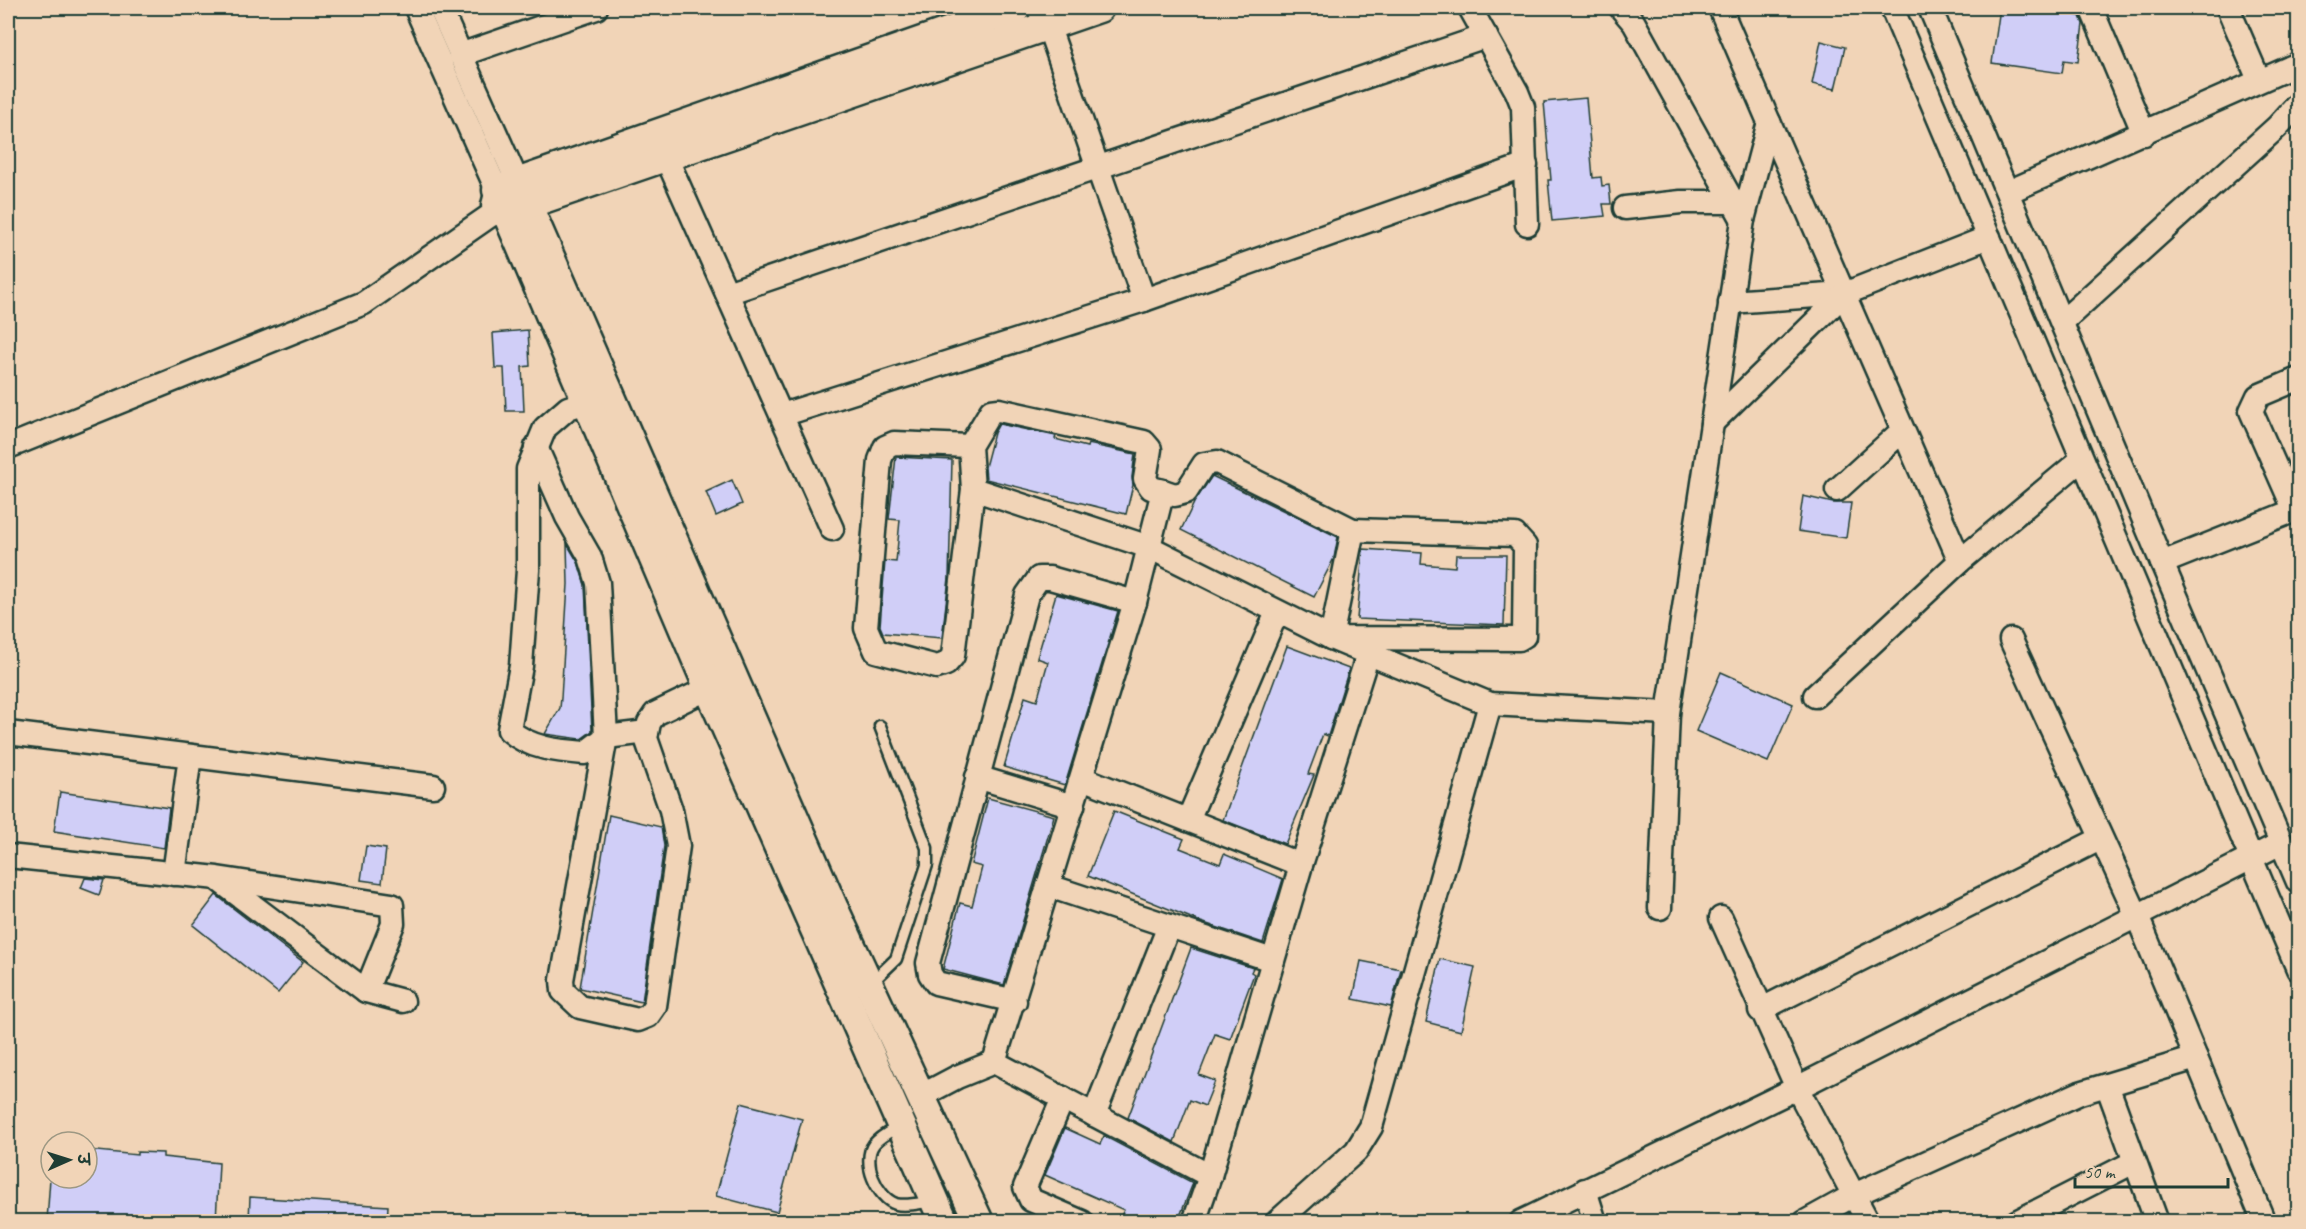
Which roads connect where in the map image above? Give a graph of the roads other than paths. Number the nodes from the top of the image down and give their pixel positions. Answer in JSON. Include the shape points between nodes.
{"nodes":[{"id":1,"x":416,"y":8,"type":"edge"},
{"id":2,"x":440,"y":8,"type":"edge"},
{"id":3,"x":596,"y":8,"type":"edge"},
{"id":4,"x":1016,"y":8,"type":"edge"},
{"id":5,"x":1099,"y":8,"type":"edge"},
{"id":6,"x":1470,"y":8,"type":"edge"},
{"id":7,"x":1621,"y":8,"type":"edge"},
{"id":8,"x":1720,"y":8,"type":"edge"},
{"id":9,"x":1892,"y":8,"type":"edge"},
{"id":10,"x":1930,"y":8,"type":"edge"},
{"id":11,"x":2091,"y":8,"type":"edge"},
{"id":12,"x":2228,"y":8,"type":"edge"},
{"id":13,"x":1043,"y":16,"type":"edge"},
{"id":14,"x":1486,"y":36,"type":"junction"},
{"id":15,"x":460,"y":54,"type":"junction"},
{"id":16,"x":2298,"y":64,"type":"edge"},
{"id":17,"x":2259,"y":80,"type":"junction"},
{"id":18,"x":2298,"y":104,"type":"edge"},
{"id":19,"x":1769,"y":122,"type":"junction"},
{"id":20,"x":2144,"y":134,"type":"junction"},
{"id":21,"x":666,"y":157,"type":"junction"},
{"id":22,"x":1526,"y":165,"type":"junction"},
{"id":23,"x":1099,"y":167,"type":"junction"},
{"id":24,"x":2008,"y":192,"type":"junction"},
{"id":25,"x":507,"y":200,"type":"junction"},
{"id":26,"x":1625,"y":208,"type":"dead end"},
{"id":27,"x":1738,"y":211,"type":"junction"},
{"id":28,"x":1527,"y":224,"type":"dead end"},
{"id":29,"x":1989,"y":237,"type":"junction"},
{"id":30,"x":727,"y":292,"type":"junction"},
{"id":31,"x":1844,"y":294,"type":"junction"},
{"id":32,"x":1144,"y":300,"type":"junction"},
{"id":33,"x":1730,"y":302,"type":"junction"},
{"id":34,"x":2062,"y":322,"type":"junction"},
{"id":35,"x":2298,"y":379,"type":"edge"},
{"id":36,"x":597,"y":396,"type":"junction"},
{"id":37,"x":782,"y":416,"type":"junction"},
{"id":38,"x":1712,"y":423,"type":"junction"},
{"id":39,"x":1902,"y":431,"type":"junction"},
{"id":40,"x":970,"y":446,"type":"junction"},
{"id":41,"x":8,"y":447,"type":"edge"},
{"id":42,"x":536,"y":447,"type":"junction"},
{"id":43,"x":2082,"y":459,"type":"junction"},
{"id":44,"x":972,"y":489,"type":"junction"},
{"id":45,"x":1837,"y":490,"type":"dead end"},
{"id":46,"x":1163,"y":491,"type":"junction"},
{"id":47,"x":564,"y":510,"type":"junction"},
{"id":48,"x":2296,"y":510,"type":"edge"},
{"id":49,"x":526,"y":512,"type":"junction"},
{"id":50,"x":832,"y":529,"type":"dead end"},
{"id":51,"x":1353,"y":530,"type":"junction"},
{"id":52,"x":1149,"y":547,"type":"junction"},
{"id":53,"x":1960,"y":561,"type":"junction"},
{"id":54,"x":2162,"y":563,"type":"junction"},
{"id":55,"x":1135,"y":602,"type":"junction"},
{"id":56,"x":1277,"y":612,"type":"junction"},
{"id":57,"x":1331,"y":638,"type":"junction"},
{"id":58,"x":2012,"y":640,"type":"dead end"},
{"id":59,"x":1368,"y":654,"type":"junction"},
{"id":60,"x":721,"y":684,"type":"junction"},
{"id":61,"x":1815,"y":696,"type":"dead end"},
{"id":62,"x":1490,"y":704,"type":"junction"},
{"id":63,"x":1668,"y":713,"type":"junction"},
{"id":64,"x":880,"y":726,"type":"dead end"},
{"id":65,"x":647,"y":732,"type":"junction"},
{"id":66,"x":8,"y":733,"type":"edge"},
{"id":67,"x":606,"y":738,"type":"junction"},
{"id":68,"x":190,"y":756,"type":"junction"},
{"id":69,"x":977,"y":777,"type":"junction"},
{"id":70,"x":1082,"y":778,"type":"junction"},
{"id":71,"x":433,"y":786,"type":"dead end"},
{"id":72,"x":1073,"y":806,"type":"junction"},
{"id":73,"x":1188,"y":820,"type":"junction"},
{"id":74,"x":2100,"y":839,"type":"junction"},
{"id":75,"x":2281,"y":843,"type":"junction"},
{"id":76,"x":8,"y":856,"type":"edge"},
{"id":77,"x":2251,"y":859,"type":"junction"},
{"id":78,"x":1301,"y":865,"type":"junction"},
{"id":79,"x":174,"y":874,"type":"junction"},
{"id":80,"x":217,"y":878,"type":"junction"},
{"id":81,"x":2298,"y":882,"type":"edge"},
{"id":82,"x":1049,"y":886,"type":"junction"},
{"id":83,"x":1660,"y":908,"type":"dead end"},
{"id":84,"x":2137,"y":916,"type":"junction"},
{"id":85,"x":1721,"y":918,"type":"dead end"},
{"id":86,"x":1169,"y":926,"type":"junction"},
{"id":87,"x":1272,"y":960,"type":"junction"},
{"id":88,"x":2298,"y":969,"type":"edge"},
{"id":89,"x":869,"y":985,"type":"junction"},
{"id":90,"x":366,"y":991,"type":"junction"},
{"id":91,"x":404,"y":1001,"type":"dead end"},
{"id":92,"x":1015,"y":1001,"type":"junction"},
{"id":93,"x":1760,"y":1010,"type":"junction"},
{"id":94,"x":2196,"y":1058,"type":"junction"},
{"id":95,"x":994,"y":1062,"type":"junction"},
{"id":96,"x":2107,"y":1085,"type":"junction"},
{"id":97,"x":1797,"y":1088,"type":"junction"},
{"id":98,"x":921,"y":1096,"type":"junction"},
{"id":99,"x":1063,"y":1098,"type":"junction"},
{"id":100,"x":1094,"y":1114,"type":"junction"},
{"id":101,"x":901,"y":1125,"type":"junction"},
{"id":102,"x":2134,"y":1162,"type":"junction"},
{"id":103,"x":1210,"y":1176,"type":"junction"},
{"id":104,"x":1585,"y":1190,"type":"junction"},
{"id":105,"x":1854,"y":1195,"type":"junction"},
{"id":106,"x":939,"y":1211,"type":"edge"},
{"id":107,"x":979,"y":1221,"type":"edge"},
{"id":108,"x":1082,"y":1221,"type":"edge"},
{"id":109,"x":1194,"y":1221,"type":"edge"},
{"id":110,"x":1277,"y":1221,"type":"edge"},
{"id":111,"x":1521,"y":1221,"type":"edge"},
{"id":112,"x":1595,"y":1221,"type":"edge"},
{"id":113,"x":1805,"y":1221,"type":"edge"},
{"id":114,"x":1868,"y":1221,"type":"edge"},
{"id":115,"x":2016,"y":1221,"type":"edge"},
{"id":116,"x":2157,"y":1221,"type":"edge"},
{"id":117,"x":2264,"y":1221,"type":"edge"}],
"edges":[{"from":1,"to":25,"type":"street"},
{"from":2,"to":15,"type":"street"},
{"from":3,"to":15,"type":"street"},
{"from":4,"to":25,"type":"street"},
{"from":5,"to":13,"type":"street"},
{"from":6,"to":14,"type":"street"},
{"from":7,"to":27,"type":"street","via":[[1634,23]]},
{"from":8,"to":19,"type":"street"},
{"from":9,"to":29,"type":"street"},
{"from":10,"to":24,"type":"street"},
{"from":11,"to":20,"type":"street"},
{"from":12,"to":17,"type":"street"},
{"from":13,"to":21,"type":"street"},
{"from":13,"to":23,"type":"street"},
{"from":14,"to":22,"type":"street","via":[[1523,107]]},
{"from":14,"to":23,"type":"street"},
{"from":15,"to":25,"type":"street"},
{"from":16,"to":17,"type":"street"},
{"from":17,"to":20,"type":"street"},
{"from":18,"to":34,"type":"street"},
{"from":19,"to":27,"type":"street"},
{"from":19,"to":31,"type":"street"},
{"from":20,"to":24,"type":"street"},
{"from":21,"to":25,"type":"street"},
{"from":21,"to":30,"type":"street"},
{"from":22,"to":28,"type":"street"},
{"from":22,"to":32,"type":"street"},
{"from":23,"to":30,"type":"street"},
{"from":23,"to":32,"type":"street"},
{"from":24,"to":34,"type":"street"},
{"from":25,"to":36,"type":"street"},
{"from":25,"to":41,"type":"street","via":[[364,303]]},
{"from":26,"to":27,"type":"street","via":[[1681,202]]},
{"from":27,"to":33,"type":"street"},
{"from":29,"to":31,"type":"street"},
{"from":29,"to":43,"type":"street"},
{"from":30,"to":37,"type":"street"},
{"from":31,"to":33,"type":"street"},
{"from":31,"to":38,"type":"street"},
{"from":31,"to":39,"type":"street"},
{"from":32,"to":37,"type":"street"},
{"from":33,"to":38,"type":"street"},
{"from":34,"to":54,"type":"street"},
{"from":35,"to":48,"type":"street","via":[[2258,396],[2251,411]]},
{"from":36,"to":42,"type":"street","via":[[567,408],[545,428]]},
{"from":36,"to":60,"type":"street"},
{"from":37,"to":50,"type":"street"},
{"from":38,"to":63,"type":"street"},
{"from":39,"to":45,"type":"street"},
{"from":39,"to":53,"type":"street"},
{"from":40,"to":44,"type":"street"},
{"from":40,"to":44,"type":"street","via":[[894,443],[885,447],[880,460],[866,628],[876,651],[937,667],[953,656]]},
{"from":40,"to":46,"type":"street","via":[[986,416],[999,410],[1144,442],[1150,450],[1145,479],[1151,488]]},
{"from":42,"to":47,"type":"street"},
{"from":42,"to":49,"type":"street","via":[[528,469]]},
{"from":43,"to":53,"type":"street"},
{"from":43,"to":77,"type":"street"},
{"from":44,"to":52,"type":"street"},
{"from":46,"to":51,"type":"street","via":[[1175,495],[1186,492],[1204,464],[1218,462]]},
{"from":46,"to":52,"type":"street"},
{"from":47,"to":49,"type":"street"},
{"from":47,"to":67,"type":"street","via":[[590,557],[598,583]]},
{"from":48,"to":54,"type":"street"},
{"from":49,"to":67,"type":"street","via":[[528,570],[521,666],[509,730],[552,750],[585,753]]},
{"from":51,"to":57,"type":"street"},
{"from":51,"to":57,"type":"street","via":[[1515,536],[1525,546],[1526,628],[1519,639]]},
{"from":52,"to":55,"type":"street"},
{"from":52,"to":56,"type":"street"},
{"from":53,"to":61,"type":"street"},
{"from":54,"to":75,"type":"street"},
{"from":55,"to":69,"type":"street","via":[[1039,578],[1027,595]]},
{"from":55,"to":70,"type":"street"},
{"from":56,"to":57,"type":"street"},
{"from":56,"to":73,"type":"street"},
{"from":57,"to":59,"type":"street"},
{"from":58,"to":74,"type":"street"},
{"from":59,"to":62,"type":"street"},
{"from":59,"to":78,"type":"street"},
{"from":60,"to":65,"type":"street","via":[[656,714]]},
{"from":60,"to":89,"type":"street"},
{"from":60,"to":101,"type":"street"},
{"from":62,"to":63,"type":"street"},
{"from":62,"to":110,"type":"street","via":[[1371,1127],[1356,1151]]},
{"from":63,"to":83,"type":"street"},
{"from":64,"to":89,"type":"lane","via":[[927,848],[927,865],[896,959]]},
{"from":65,"to":67,"type":"street"},
{"from":65,"to":67,"type":"street","via":[[678,846],[658,997],[648,1016],[638,1020],[580,1006],[563,992]]},
{"from":66,"to":68,"type":"street"},
{"from":68,"to":71,"type":"street"},
{"from":68,"to":79,"type":"street"},
{"from":69,"to":72,"type":"street"},
{"from":69,"to":92,"type":"street","via":[[928,963],[936,982]]},
{"from":70,"to":72,"type":"street"},
{"from":70,"to":73,"type":"street"},
{"from":72,"to":82,"type":"street"},
{"from":73,"to":78,"type":"street"},
{"from":74,"to":84,"type":"street"},
{"from":74,"to":93,"type":"street"},
{"from":75,"to":77,"type":"street"},
{"from":75,"to":81,"type":"street"},
{"from":76,"to":79,"type":"street"},
{"from":77,"to":84,"type":"street"},
{"from":77,"to":88,"type":"street"},
{"from":78,"to":87,"type":"street"},
{"from":79,"to":80,"type":"street"},
{"from":80,"to":90,"type":"street"},
{"from":80,"to":90,"type":"street","via":[[392,905],[393,924]]},
{"from":82,"to":86,"type":"street"},
{"from":82,"to":92,"type":"street"},
{"from":84,"to":94,"type":"street"},
{"from":84,"to":97,"type":"street"},
{"from":85,"to":93,"type":"street"},
{"from":86,"to":87,"type":"street"},
{"from":86,"to":100,"type":"street"},
{"from":87,"to":103,"type":"street"},
{"from":89,"to":98,"type":"street"},
{"from":90,"to":91,"type":"street"},
{"from":92,"to":95,"type":"street"},
{"from":93,"to":97,"type":"street"},
{"from":94,"to":96,"type":"street"},
{"from":94,"to":117,"type":"street"},
{"from":95,"to":98,"type":"street"},
{"from":95,"to":99,"type":"street"},
{"from":96,"to":102,"type":"street"},
{"from":96,"to":105,"type":"street","via":[[2080,1093]]},
{"from":97,"to":104,"type":"street"},
{"from":97,"to":105,"type":"street"},
{"from":98,"to":107,"type":"street"},
{"from":99,"to":100,"type":"street"},
{"from":99,"to":108,"type":"street","via":[[1025,1187],[1031,1200]]},
{"from":100,"to":103,"type":"street"},
{"from":101,"to":106,"type":"street"},
{"from":101,"to":106,"type":"lane","via":[[873,1144],[868,1159],[874,1181],[885,1198],[897,1204]]},
{"from":102,"to":115,"type":"street"},
{"from":102,"to":116,"type":"street"},
{"from":103,"to":109,"type":"street"},
{"from":104,"to":111,"type":"street"},
{"from":104,"to":112,"type":"street"},
{"from":105,"to":113,"type":"street"},
{"from":105,"to":114,"type":"street"}]}
